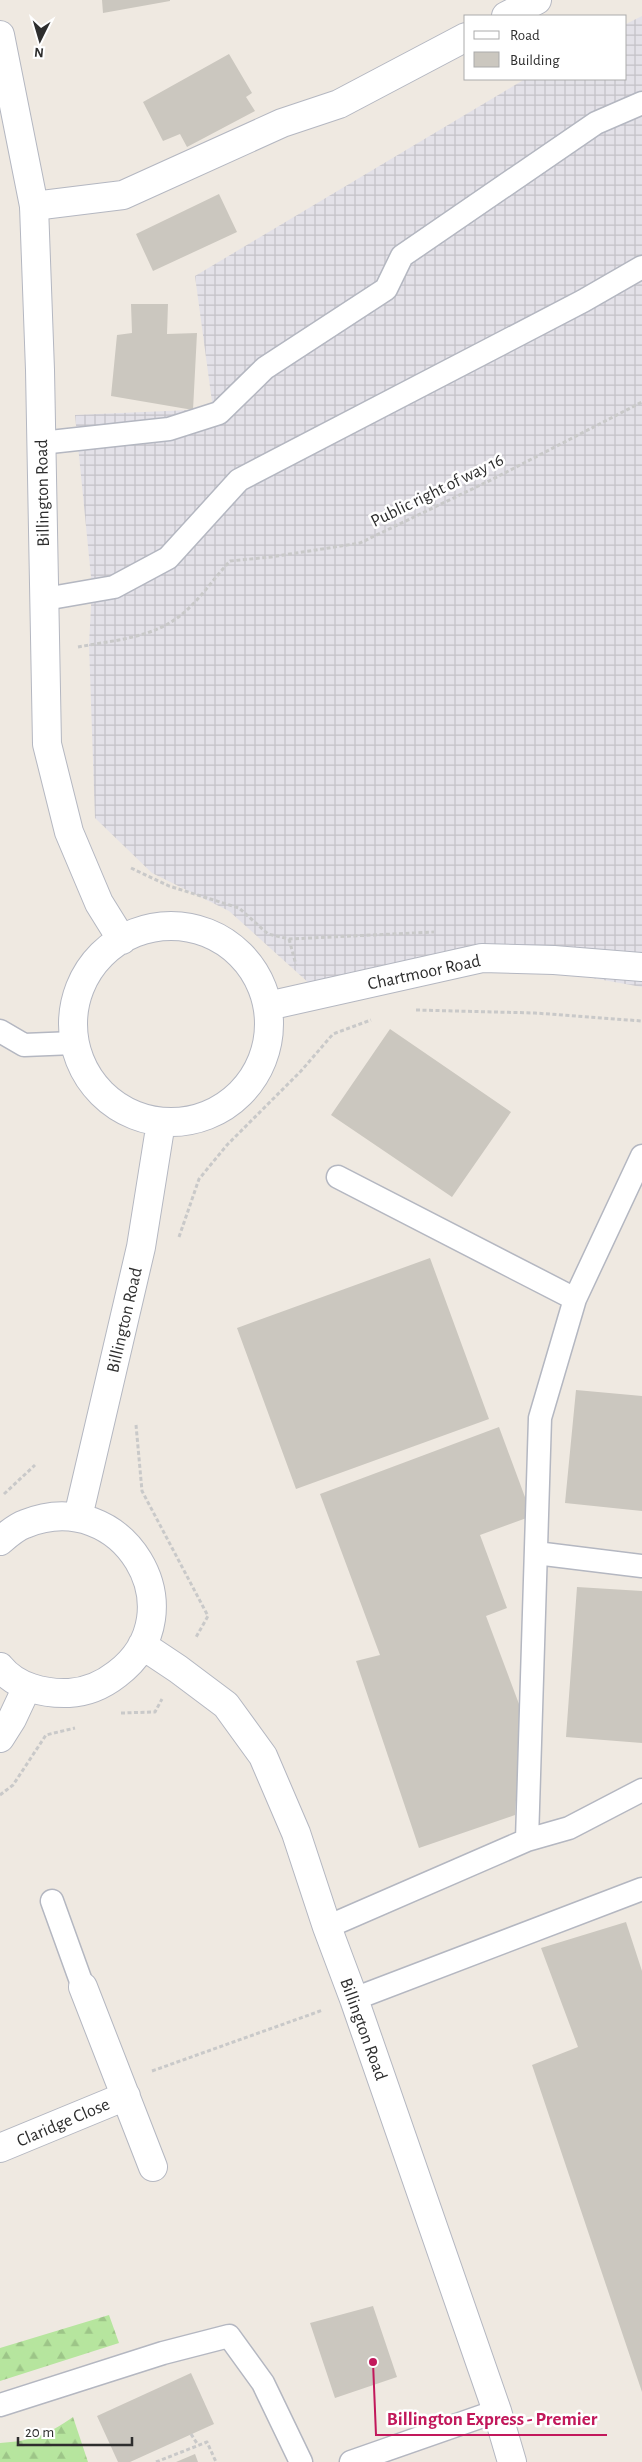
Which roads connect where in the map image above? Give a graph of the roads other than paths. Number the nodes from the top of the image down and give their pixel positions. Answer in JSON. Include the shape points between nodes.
{"nodes":[{"id":1,"x":537,"y":0,"type":"edge"},
{"id":2,"x":508,"y":15,"type":"edge"},
{"id":3,"x":0,"y":35,"type":"edge"},
{"id":4,"x":464,"y":38,"type":"edge"},
{"id":5,"x":642,"y":103,"type":"edge"},
{"id":6,"x":34,"y":206,"type":"junction"},
{"id":7,"x":642,"y":267,"type":"edge"},
{"id":8,"x":41,"y":443,"type":"junction"},
{"id":9,"x":45,"y":599,"type":"junction"},
{"id":10,"x":122,"y":940,"type":"junction"},
{"id":11,"x":642,"y":967,"type":"edge"},
{"id":12,"x":268,"y":1006,"type":"junction"},
{"id":13,"x":0,"y":1031,"type":"edge"},
{"id":14,"x":74,"y":1044,"type":"junction"},
{"id":15,"x":161,"y":1122,"type":"junction"},
{"id":16,"x":642,"y":1156,"type":"edge"},
{"id":17,"x":338,"y":1177,"type":"dead end"},
{"id":18,"x":575,"y":1299,"type":"junction"},
{"id":19,"x":78,"y":1517,"type":"junction"},
{"id":20,"x":0,"y":1541,"type":"edge"},
{"id":21,"x":536,"y":1553,"type":"junction"},
{"id":22,"x":642,"y":1566,"type":"edge"},
{"id":23,"x":142,"y":1645,"type":"junction"},
{"id":24,"x":0,"y":1667,"type":"edge"},
{"id":25,"x":27,"y":1687,"type":"junction"},
{"id":26,"x":0,"y":1738,"type":"edge"},
{"id":27,"x":642,"y":1790,"type":"edge"},
{"id":28,"x":527,"y":1840,"type":"junction"},
{"id":29,"x":642,"y":1889,"type":"edge"},
{"id":30,"x":52,"y":1901,"type":"dead end"},
{"id":31,"x":327,"y":1928,"type":"junction"},
{"id":32,"x":83,"y":1987,"type":"joint"},
{"id":33,"x":343,"y":2003,"type":"junction"},
{"id":34,"x":126,"y":2096,"type":"junction"},
{"id":35,"x":0,"y":2148,"type":"edge"},
{"id":36,"x":153,"y":2167,"type":"dead end"},
{"id":37,"x":0,"y":2405,"type":"edge"},
{"id":38,"x":497,"y":2412,"type":"junction"},
{"id":39,"x":301,"y":2462,"type":"edge"},
{"id":40,"x":351,"y":2462,"type":"edge"},
{"id":41,"x":512,"y":2462,"type":"edge"}],
"edges":[{"from":1,"to":2,"type":"street"},
{"from":3,"to":6,"type":"street","name":"Billington Road"},
{"from":4,"to":6,"type":"street","via":[[339,104],[282,123],[123,195]]},
{"from":5,"to":8,"type":"lane","via":[[596,123],[402,256],[386,289],[265,368],[219,413],[169,429]]},
{"from":6,"to":8,"type":"street","name":"Billington Road"},
{"from":7,"to":9,"type":"lane","via":[[239,480],[168,558],[114,588]]},
{"from":8,"to":9,"type":"street","name":"Billington Road"},
{"from":9,"to":10,"type":"street","name":"Billington Road","via":[[47,744],[69,832],[99,903]]},
{"from":10,"to":12,"type":"street","via":[[161,924],[202,928],[237,948]]},
{"from":10,"to":14,"type":"street","via":[[98,956],[81,982],[72,1012]]},
{"from":11,"to":12,"type":"street","name":"Chartmoor Road","via":[[482,958]]},
{"from":12,"to":15,"type":"street","via":[[268,1049],[254,1081],[228,1106],[204,1117]]},
{"from":13,"to":14,"type":"lane","via":[[24,1045]]},
{"from":14,"to":15,"type":"street","via":[[83,1069],[104,1097],[130,1115]]},
{"from":15,"to":19,"type":"street","name":"Billington Road","via":[[141,1247]]},
{"from":16,"to":18,"type":"lane"},
{"from":17,"to":18,"type":"lane"},
{"from":18,"to":21,"type":"lane","via":[[540,1418]]},
{"from":19,"to":20,"type":"street","via":[[50,1516],[23,1524]]},
{"from":19,"to":23,"type":"street","via":[[104,1526],[119,1537],[142,1565],[151,1591],[150,1619]]},
{"from":21,"to":22,"type":"lane"},
{"from":21,"to":28,"type":"lane"},
{"from":23,"to":25,"type":"street","via":[[126,1667],[105,1683],[80,1692],[54,1694]]},
{"from":23,"to":31,"type":"street","name":"Billington Road","via":[[226,1706],[262,1756],[296,1833]]},
{"from":24,"to":25,"type":"street"},
{"from":25,"to":26,"type":"street"},
{"from":27,"to":28,"type":"lane","via":[[568,1828]]},
{"from":28,"to":31,"type":"lane"},
{"from":29,"to":33,"type":"lane"},
{"from":30,"to":32,"type":"lane"},
{"from":31,"to":33,"type":"street","name":"Billington Road"},
{"from":32,"to":34,"type":"street","name":"Claridge Close"},
{"from":33,"to":38,"type":"street","name":"Billington Road"},
{"from":34,"to":35,"type":"street","name":"Claridge Close"},
{"from":34,"to":36,"type":"street","name":"Claridge Close"},
{"from":37,"to":39,"type":"lane","via":[[229,2336],[263,2383]]},
{"from":38,"to":40,"type":"lane"},
{"from":38,"to":41,"type":"street","name":"Billington Road"}]}
